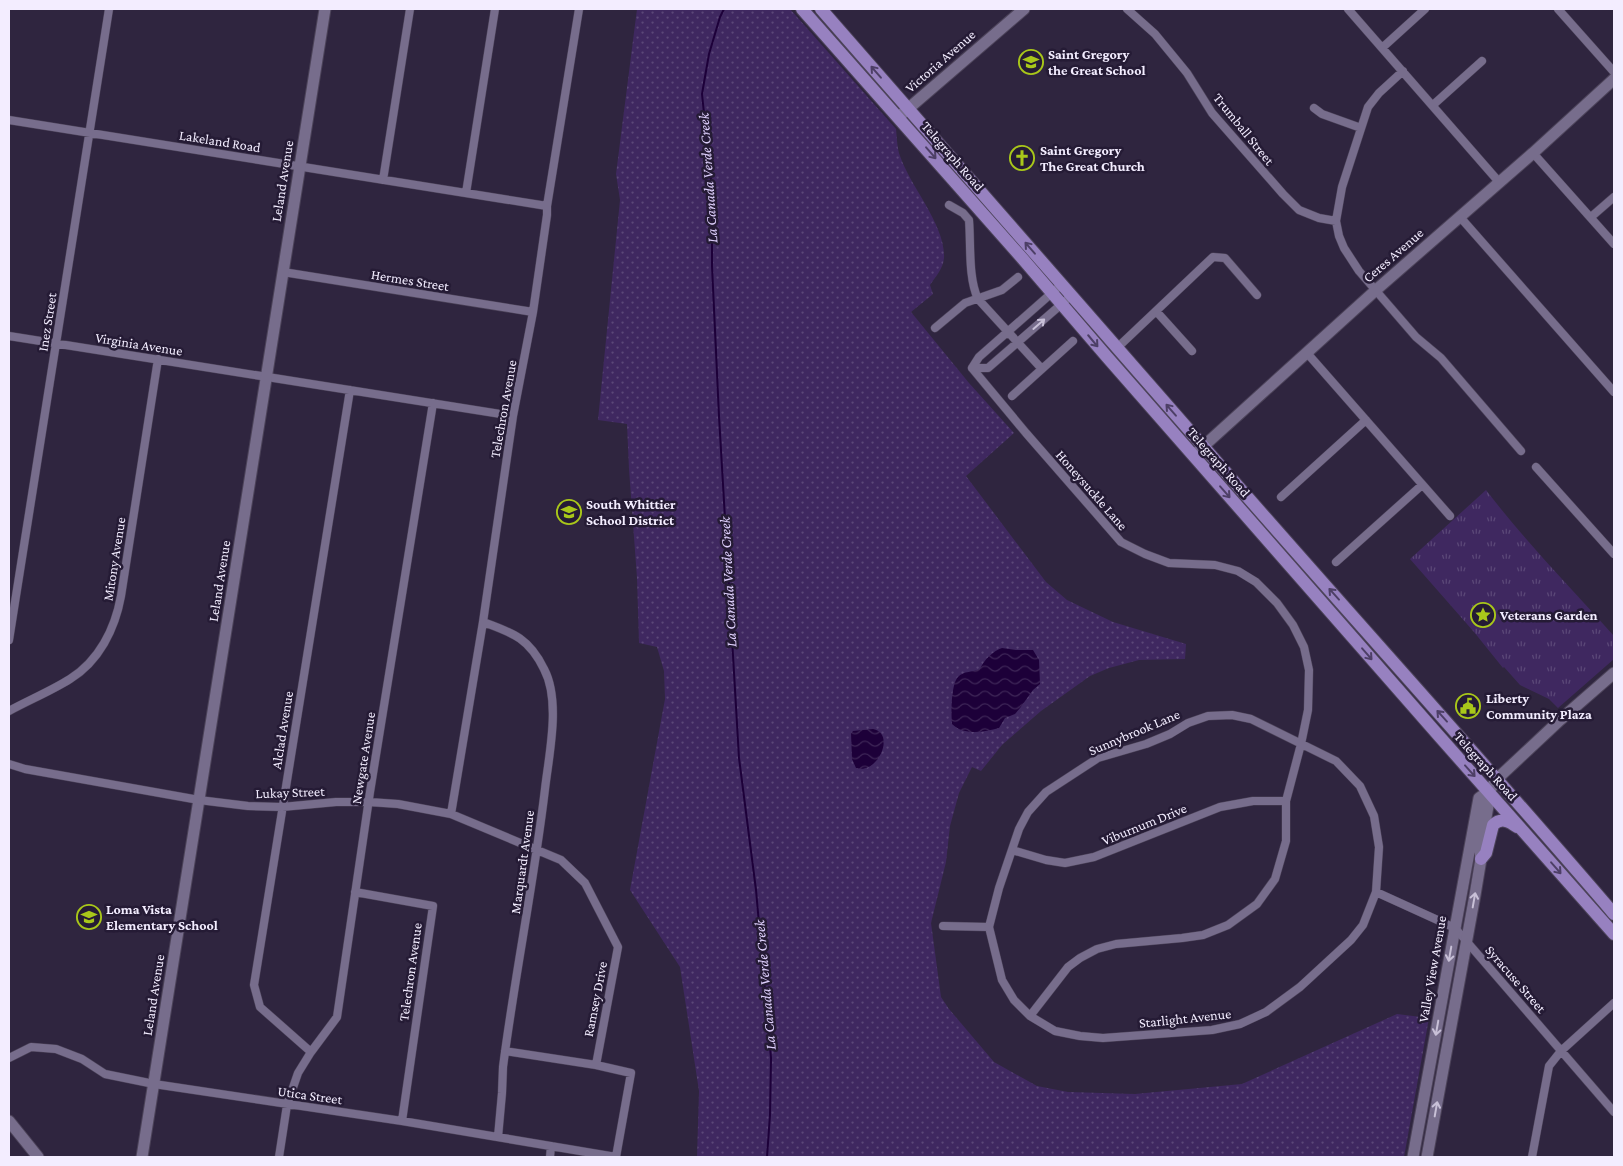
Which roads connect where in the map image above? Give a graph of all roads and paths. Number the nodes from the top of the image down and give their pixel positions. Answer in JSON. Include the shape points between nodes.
{"nodes":[{"id":1,"x":109,"y":9,"type":"edge"},
{"id":2,"x":325,"y":9,"type":"edge"},
{"id":3,"x":410,"y":9,"type":"edge"},
{"id":4,"x":495,"y":9,"type":"edge"},
{"id":5,"x":579,"y":9,"type":"edge"},
{"id":6,"x":802,"y":9,"type":"edge"},
{"id":7,"x":821,"y":9,"type":"edge"},
{"id":8,"x":1024,"y":9,"type":"edge"},
{"id":9,"x":1127,"y":9,"type":"edge"},
{"id":10,"x":1348,"y":9,"type":"edge"},
{"id":11,"x":1425,"y":9,"type":"edge"},
{"id":12,"x":1558,"y":9,"type":"edge"},
{"id":13,"x":1382,"y":48,"type":"junction"},
{"id":14,"x":1482,"y":61,"type":"dead end"},
{"id":15,"x":1403,"y":71,"type":"junction"},
{"id":16,"x":1614,"y":72,"type":"edge"},
{"id":17,"x":1614,"y":79,"type":"edge"},
{"id":18,"x":1433,"y":105,"type":"junction"},
{"id":19,"x":908,"y":108,"type":"junction"},
{"id":20,"x":1314,"y":108,"type":"dead end"},
{"id":21,"x":898,"y":117,"type":"junction"},
{"id":22,"x":9,"y":120,"type":"edge"},
{"id":23,"x":1361,"y":128,"type":"junction"},
{"id":24,"x":89,"y":133,"type":"junction"},
{"id":25,"x":1533,"y":153,"type":"junction"},
{"id":26,"x":300,"y":166,"type":"junction"},
{"id":27,"x":383,"y":180,"type":"junction"},
{"id":28,"x":1499,"y":182,"type":"junction"},
{"id":29,"x":466,"y":193,"type":"junction"},
{"id":30,"x":1614,"y":197,"type":"edge"},
{"id":31,"x":949,"y":205,"type":"dead end"},
{"id":32,"x":547,"y":206,"type":"junction"},
{"id":33,"x":1460,"y":217,"type":"junction"},
{"id":34,"x":1591,"y":217,"type":"junction"},
{"id":35,"x":1336,"y":221,"type":"junction"},
{"id":36,"x":1614,"y":244,"type":"edge"},
{"id":37,"x":283,"y":272,"type":"junction"},
{"id":38,"x":1018,"y":276,"type":"dead end"},
{"id":39,"x":1062,"y":284,"type":"junction"},
{"id":40,"x":1376,"y":290,"type":"junction"},
{"id":41,"x":1052,"y":293,"type":"junction"},
{"id":42,"x":1072,"y":295,"type":"junction"},
{"id":43,"x":1257,"y":295,"type":"dead end"},
{"id":44,"x":978,"y":298,"type":"junction"},
{"id":45,"x":1062,"y":304,"type":"junction"},
{"id":46,"x":1156,"y":311,"type":"junction"},
{"id":47,"x":533,"y":312,"type":"junction"},
{"id":48,"x":935,"y":328,"type":"dead end"},
{"id":49,"x":1008,"y":331,"type":"junction"},
{"id":50,"x":9,"y":336,"type":"edge"},
{"id":51,"x":1073,"y":341,"type":"dead end"},
{"id":52,"x":1018,"y":342,"type":"junction"},
{"id":53,"x":56,"y":343,"type":"junction"},
{"id":54,"x":1118,"y":347,"type":"junction"},
{"id":55,"x":1192,"y":352,"type":"dead end"},
{"id":56,"x":1307,"y":352,"type":"junction"},
{"id":57,"x":158,"y":359,"type":"junction"},
{"id":58,"x":972,"y":368,"type":"junction"},
{"id":59,"x":1042,"y":369,"type":"junction"},
{"id":60,"x":266,"y":377,"type":"junction"},
{"id":61,"x":350,"y":390,"type":"junction"},
{"id":62,"x":1614,"y":392,"type":"edge"},
{"id":63,"x":1012,"y":396,"type":"dead end"},
{"id":64,"x":433,"y":403,"type":"junction"},
{"id":65,"x":513,"y":416,"type":"junction"},
{"id":66,"x":1366,"y":420,"type":"junction"},
{"id":67,"x":1198,"y":451,"type":"junction"},
{"id":68,"x":1521,"y":451,"type":"dead end"},
{"id":69,"x":1536,"y":467,"type":"dead end"},
{"id":70,"x":1422,"y":485,"type":"junction"},
{"id":71,"x":1281,"y":497,"type":"dead end"},
{"id":72,"x":1450,"y":516,"type":"dead end"},
{"id":73,"x":1614,"y":554,"type":"edge"},
{"id":74,"x":1336,"y":562,"type":"dead end"},
{"id":75,"x":483,"y":622,"type":"junction"},
{"id":76,"x":9,"y":640,"type":"edge"},
{"id":77,"x":1614,"y":672,"type":"edge"},
{"id":78,"x":9,"y":711,"type":"edge"},
{"id":79,"x":1301,"y":744,"type":"junction"},
{"id":80,"x":9,"y":764,"type":"edge"},
{"id":81,"x":1498,"y":778,"type":"junction"},
{"id":82,"x":1488,"y":791,"type":"junction"},
{"id":83,"x":199,"y":800,"type":"junction"},
{"id":84,"x":1286,"y":801,"type":"junction"},
{"id":85,"x":369,"y":802,"type":"junction"},
{"id":86,"x":282,"y":807,"type":"junction"},
{"id":87,"x":452,"y":814,"type":"junction"},
{"id":88,"x":1523,"y":832,"type":"junction"},
{"id":89,"x":538,"y":850,"type":"junction"},
{"id":90,"x":1012,"y":850,"type":"junction"},
{"id":91,"x":1481,"y":859,"type":"junction"},
{"id":92,"x":355,"y":892,"type":"junction"},
{"id":93,"x":1376,"y":892,"type":"junction"},
{"id":94,"x":1614,"y":914,"type":"edge"},
{"id":95,"x":943,"y":926,"type":"dead end"},
{"id":96,"x":990,"y":927,"type":"junction"},
{"id":97,"x":1455,"y":928,"type":"junction"},
{"id":98,"x":1614,"y":934,"type":"edge"},
{"id":99,"x":1467,"y":942,"type":"junction"},
{"id":100,"x":1614,"y":1003,"type":"edge"},
{"id":101,"x":1030,"y":1016,"type":"junction"},
{"id":102,"x":505,"y":1051,"type":"junction"},
{"id":103,"x":311,"y":1052,"type":"junction"},
{"id":104,"x":1561,"y":1052,"type":"junction"},
{"id":105,"x":9,"y":1058,"type":"edge"},
{"id":106,"x":596,"y":1065,"type":"junction"},
{"id":107,"x":154,"y":1084,"type":"junction"},
{"id":108,"x":287,"y":1105,"type":"junction"},
{"id":109,"x":1614,"y":1112,"type":"edge"},
{"id":110,"x":9,"y":1121,"type":"edge"},
{"id":111,"x":402,"y":1121,"type":"junction"},
{"id":112,"x":498,"y":1138,"type":"junction"},
{"id":113,"x":551,"y":1146,"type":"junction"},
{"id":114,"x":38,"y":1157,"type":"edge"},
{"id":115,"x":142,"y":1157,"type":"edge"},
{"id":116,"x":279,"y":1157,"type":"edge"},
{"id":117,"x":550,"y":1157,"type":"edge"},
{"id":118,"x":616,"y":1157,"type":"edge"},
{"id":119,"x":1414,"y":1157,"type":"edge"},
{"id":120,"x":1427,"y":1157,"type":"edge"},
{"id":121,"x":1532,"y":1157,"type":"edge"}],
"edges":[{"from":1,"to":24,"type":"street","name":"Inez Street"},
{"from":2,"to":26,"type":"street","name":"Leland Avenue"},
{"from":3,"to":27,"type":"street"},
{"from":4,"to":29,"type":"street"},
{"from":5,"to":32,"type":"street","name":"Telechron Avenue"},
{"from":6,"to":21,"type":"main road","name":"Telegraph Road"},
{"from":19,"to":7,"type":"main road","name":"Telegraph Road","one_way":true},
{"from":8,"to":19,"type":"street","name":"Victoria Avenue"},
{"from":9,"to":35,"type":"street","name":"Trumball Street","via":[[1155,34],[1187,73],[1212,113],[1283,194],[1299,210]]},
{"from":10,"to":13,"type":"street"},
{"from":11,"to":13,"type":"street"},
{"from":12,"to":16,"type":"street"},
{"from":13,"to":15,"type":"street"},
{"from":14,"to":18,"type":"street"},
{"from":15,"to":18,"type":"street"},
{"from":15,"to":23,"type":"street","via":[[1368,107]]},
{"from":17,"to":25,"type":"street","name":"Ceres Avenue"},
{"from":18,"to":28,"type":"street"},
{"from":19,"to":21,"type":"street","name":"Victoria Avenue"},
{"from":39,"to":19,"type":"main road","name":"Telegraph Road","one_way":true},
{"from":20,"to":23,"type":"street"},
{"from":21,"to":41,"type":"main road","name":"Telegraph Road","one_way":true},
{"from":22,"to":24,"type":"street","name":"Lakeland Road"},
{"from":23,"to":35,"type":"street","via":[[1342,187]]},
{"from":24,"to":26,"type":"street","name":"Lakeland Road"},
{"from":24,"to":53,"type":"street","name":"Inez Street"},
{"from":25,"to":28,"type":"street","name":"Ceres Avenue"},
{"from":25,"to":34,"type":"street"},
{"from":26,"to":27,"type":"street","name":"Lakeland Road"},
{"from":26,"to":37,"type":"street","name":"Leland Avenue"},
{"from":27,"to":29,"type":"street","name":"Lakeland Road"},
{"from":28,"to":33,"type":"street","name":"Ceres Avenue"},
{"from":29,"to":32,"type":"street","name":"Lakeland Road"},
{"from":30,"to":34,"type":"street"},
{"from":31,"to":44,"type":"street","via":[[964,213],[969,220],[972,279]]},
{"from":32,"to":47,"type":"street","name":"Telechron Avenue"},
{"from":33,"to":40,"type":"street","name":"Ceres Avenue"},
{"from":33,"to":62,"type":"street"},
{"from":34,"to":36,"type":"street"},
{"from":35,"to":40,"type":"street","via":[[1344,248],[1358,271]]},
{"from":37,"to":47,"type":"street","name":"Hermes Street"},
{"from":37,"to":60,"type":"street","name":"Leland Avenue"},
{"from":38,"to":44,"type":"street","via":[[1002,290]]},
{"from":39,"to":41,"type":"street"},
{"from":39,"to":42,"type":"main road","name":"Telegraph Road"},
{"from":40,"to":56,"type":"street","name":"Ceres Avenue"},
{"from":40,"to":68,"type":"street","via":[[1416,338],[1441,358]]},
{"from":41,"to":45,"type":"main road","name":"Telegraph Road"},
{"from":41,"to":49,"type":"street"},
{"from":42,"to":45,"type":"street"},
{"from":42,"to":54,"type":"main road","name":"Telegraph Road"},
{"from":43,"to":46,"type":"street","via":[[1225,258],[1213,257]]},
{"from":44,"to":48,"type":"street","via":[[966,303]]},
{"from":44,"to":49,"type":"street"},
{"from":52,"to":45,"type":"street","one_way":true},
{"from":45,"to":67,"type":"main road","name":"Telegraph Road","one_way":true,"via":[[1107,357]]},
{"from":46,"to":54,"type":"street"},
{"from":46,"to":55,"type":"street"},
{"from":47,"to":65,"type":"street","name":"Telechron Avenue"},
{"from":49,"to":52,"type":"street"},
{"from":49,"to":58,"type":"street","via":[[979,357]]},
{"from":50,"to":53,"type":"street","name":"Virginia Avenue"},
{"from":51,"to":59,"type":"street"},
{"from":52,"to":58,"type":"street","via":[[988,368]]},
{"from":52,"to":59,"type":"street"},
{"from":53,"to":57,"type":"street","name":"Virginia Avenue"},
{"from":53,"to":76,"type":"street","name":"Inez Street"},
{"from":67,"to":54,"type":"main road","name":"Telegraph Road","one_way":true},
{"from":56,"to":66,"type":"street"},
{"from":56,"to":67,"type":"street","name":"Ceres Avenue"},
{"from":57,"to":60,"type":"street","name":"Virginia Avenue"},
{"from":57,"to":78,"type":"street","name":"Mitony Avenue","via":[[122,596],[114,625],[100,649],[80,672]]},
{"from":58,"to":79,"type":"street","name":"Honeysuckle Lane","via":[[1121,542],[1169,563],[1215,565],[1238,571],[1256,582],[1277,603],[1304,647],[1309,670],[1308,710]]},
{"from":59,"to":63,"type":"street"},
{"from":60,"to":61,"type":"street","name":"Virginia Avenue"},
{"from":60,"to":83,"type":"street","name":"Leland Avenue"},
{"from":61,"to":64,"type":"street","name":"Virginia Avenue"},
{"from":61,"to":86,"type":"street","name":"Alclad Avenue"},
{"from":64,"to":65,"type":"street","name":"Virginia Avenue"},
{"from":64,"to":85,"type":"street","name":"Newgate Avenue"},
{"from":65,"to":75,"type":"street","name":"Telechron Avenue"},
{"from":66,"to":70,"type":"street"},
{"from":66,"to":71,"type":"street"},
{"from":81,"to":67,"type":"main road","name":"Telegraph Road","one_way":true},
{"from":67,"to":82,"type":"main road","name":"Telegraph Road","one_way":true},
{"from":69,"to":73,"type":"street"},
{"from":70,"to":72,"type":"street"},
{"from":70,"to":74,"type":"street"},
{"from":75,"to":87,"type":"street","name":"Telechron Avenue"},
{"from":75,"to":89,"type":"street","name":"Marquardt Avenue","via":[[514,633],[532,647],[545,670],[550,688],[553,720]]},
{"from":77,"to":81,"type":"street","name":"Valley View Avenue"},
{"from":79,"to":84,"type":"street","name":"Honeysuckle Lane"},
{"from":79,"to":90,"type":"street","name":"Sunnybrook Lane","via":[[1251,719],[1232,715],[1208,716],[1188,723],[1146,744],[1098,758],[1046,792],[1028,812]]},
{"from":79,"to":93,"type":"street","name":"Starlight Avenue","via":[[1336,761],[1360,786],[1374,816],[1379,846]]},
{"from":80,"to":83,"type":"street","name":"Lukay Street"},
{"from":81,"to":82,"type":"street","name":"Valley View Avenue"},
{"from":81,"to":94,"type":"main road","name":"Telegraph Road"},
{"from":82,"to":88,"type":"main road","name":"Telegraph Road"},
{"from":82,"to":91,"type":"street","name":"Valley View Avenue"},
{"from":82,"to":97,"type":"street","name":"Valley View Avenue","via":[[1479,798]]},
{"from":83,"to":86,"type":"street","name":"Lukay Street"},
{"from":83,"to":107,"type":"street","name":"Leland Avenue"},
{"from":84,"to":90,"type":"street","name":"Viburnum Drive","via":[[1254,801],[1220,807],[1094,857],[1065,863]]},
{"from":84,"to":101,"type":"street","name":"Honeysuckle Lane","via":[[1286,841],[1275,879],[1257,904],[1228,925],[1203,935],[1097,949],[1068,967]]},
{"from":85,"to":86,"type":"street","name":"Lukay Street"},
{"from":85,"to":87,"type":"street","name":"Lukay Street"},
{"from":85,"to":92,"type":"street","name":"Newgate Avenue"},
{"from":86,"to":103,"type":"street","name":"Alclad Avenue","via":[[254,985],[260,1007]]},
{"from":87,"to":89,"type":"street","name":"Lukay Street"},
{"from":88,"to":91,"type":"main road","via":[[1511,823],[1496,822]]},
{"from":88,"to":98,"type":"main road","name":"Telegraph Road","one_way":true},
{"from":89,"to":102,"type":"street","name":"Marquardt Avenue"},
{"from":89,"to":106,"type":"street","name":"Ramsey Drive","via":[[562,860],[585,883],[618,947]]},
{"from":90,"to":96,"type":"street","name":"Sunnybrook Lane"},
{"from":99,"to":91,"type":"street","name":"Valley View Avenue","one_way":true},
{"from":92,"to":103,"type":"street","name":"Newgate Avenue","via":[[337,1017]]},
{"from":92,"to":111,"type":"street","name":"Telechron Avenue","via":[[432,906]]},
{"from":93,"to":97,"type":"street","name":"Syracuse Street"},
{"from":93,"to":101,"type":"street","name":"Starlight Avenue","via":[[1364,925],[1351,940],[1300,987],[1266,1012],[1240,1024],[1212,1030],[1103,1038],[1055,1031]]},
{"from":95,"to":96,"type":"street"},
{"from":96,"to":101,"type":"street","name":"Sunnybrook Lane","via":[[1002,980],[1014,1000]]},
{"from":97,"to":99,"type":"street","name":"Syracuse Street"},
{"from":97,"to":119,"type":"street","name":"Valley View Avenue","one_way":true},
{"from":99,"to":104,"type":"street","name":"Syracuse Street"},
{"from":120,"to":99,"type":"street","name":"Valley View Avenue","one_way":true},
{"from":100,"to":104,"type":"street"},
{"from":102,"to":106,"type":"street"},
{"from":102,"to":112,"type":"street","name":"Marquardt Avenue"},
{"from":103,"to":108,"type":"street","name":"Newgate Avenue","via":[[298,1073]]},
{"from":104,"to":109,"type":"street","name":"Syracuse Street"},
{"from":104,"to":121,"type":"street","via":[[1549,1066]]},
{"from":105,"to":107,"type":"street","name":"Utica Street","via":[[31,1047],[56,1049],[82,1059],[105,1074]]},
{"from":106,"to":118,"type":"street","via":[[631,1073]]},
{"from":107,"to":108,"type":"street","name":"Utica Street"},
{"from":107,"to":115,"type":"street","name":"Leland Avenue"},
{"from":108,"to":111,"type":"street","name":"Utica Street"},
{"from":108,"to":116,"type":"street","name":"Newgate Avenue"},
{"from":110,"to":114,"type":"street"},
{"from":111,"to":112,"type":"street","name":"Utica Street"},
{"from":112,"to":113,"type":"street","name":"Utica Street"},
{"from":113,"to":117,"type":"street"},
{"from":113,"to":118,"type":"street","name":"Utica Street"}]}
